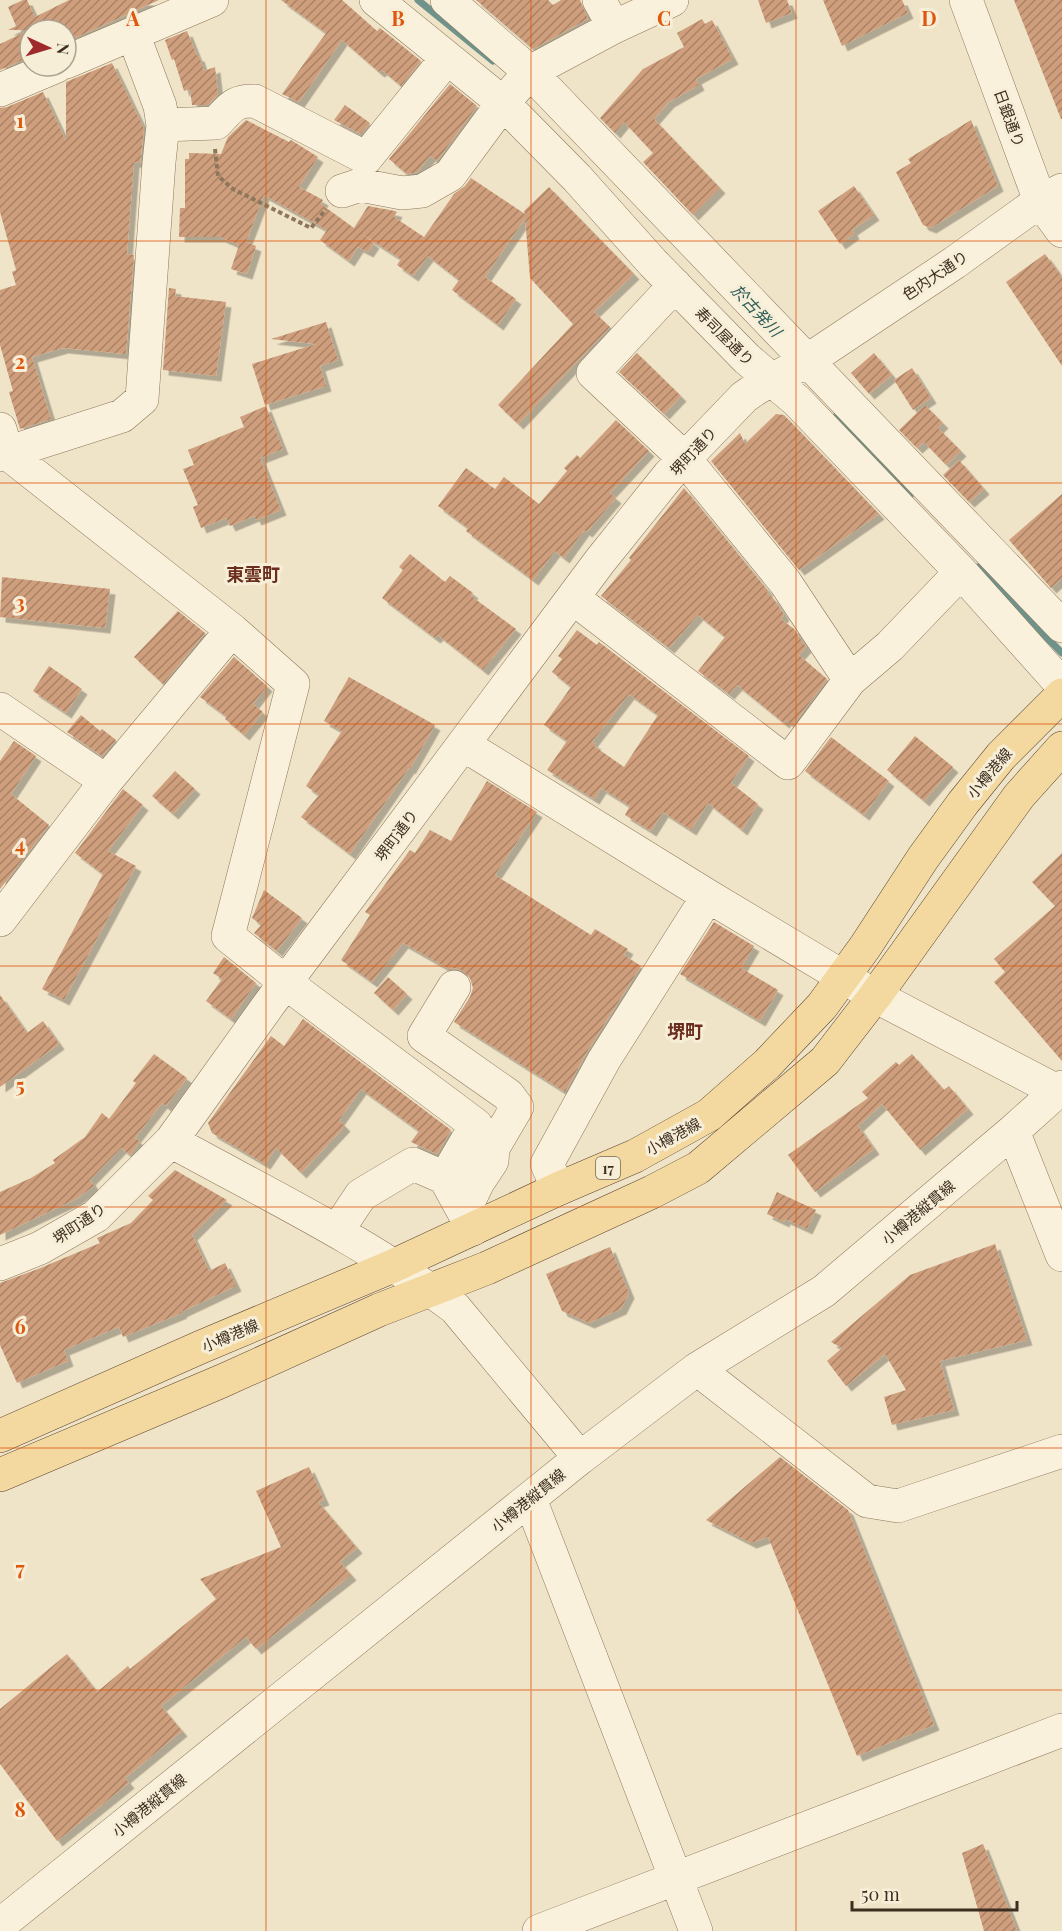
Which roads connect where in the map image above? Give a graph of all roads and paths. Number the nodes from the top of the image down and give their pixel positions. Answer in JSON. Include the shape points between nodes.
{"nodes":[{"id":1,"x":212,"y":0,"type":"edge"},
{"id":2,"x":376,"y":0,"type":"edge"},
{"id":3,"x":447,"y":0,"type":"edge"},
{"id":4,"x":672,"y":0,"type":"edge"},
{"id":5,"x":966,"y":0,"type":"edge"},
{"id":6,"x":607,"y":14,"type":"edge"},
{"id":7,"x":133,"y":34,"type":"junction"},
{"id":8,"x":78,"y":57,"type":"edge"},
{"id":9,"x":447,"y":58,"type":"junction"},
{"id":10,"x":530,"y":72,"type":"junction"},
{"id":11,"x":28,"y":78,"type":"edge"},
{"id":12,"x":0,"y":90,"type":"edge"},
{"id":13,"x":502,"y":103,"type":"junction"},
{"id":14,"x":216,"y":123,"type":"junction"},
{"id":15,"x":163,"y":125,"type":"junction"},
{"id":16,"x":342,"y":190,"type":"joint"},
{"id":17,"x":1051,"y":196,"type":"edge"},
{"id":18,"x":1062,"y":231,"type":"edge"},
{"id":19,"x":675,"y":285,"type":"junction"},
{"id":20,"x":789,"y":371,"type":"junction"},
{"id":21,"x":2,"y":446,"type":"edge"},
{"id":22,"x":684,"y":458,"type":"junction"},
{"id":23,"x":962,"y":572,"type":"junction"},
{"id":24,"x":573,"y":598,"type":"junction"},
{"id":25,"x":1062,"y":626,"type":"edge"},
{"id":26,"x":232,"y":630,"type":"junction"},
{"id":27,"x":850,"y":680,"type":"junction"},
{"id":28,"x":1062,"y":685,"type":"edge"},
{"id":29,"x":1062,"y":695,"type":"edge"},
{"id":30,"x":3,"y":717,"type":"edge"},
{"id":31,"x":464,"y":745,"type":"junction"},
{"id":32,"x":1062,"y":748,"type":"edge"},
{"id":33,"x":106,"y":781,"type":"junction"},
{"id":34,"x":708,"y":896,"type":"junction"},
{"id":35,"x":0,"y":920,"type":"edge"},
{"id":36,"x":844,"y":976,"type":"junction"},
{"id":37,"x":286,"y":982,"type":"junction"},
{"id":38,"x":454,"y":987,"type":"dead end"},
{"id":39,"x":875,"y":996,"type":"junction"},
{"id":40,"x":1060,"y":1089,"type":"edge"},
{"id":41,"x":1013,"y":1131,"type":"junction"},
{"id":42,"x":171,"y":1141,"type":"junction"},
{"id":43,"x":445,"y":1178,"type":"junction"},
{"id":44,"x":558,"y":1189,"type":"junction"},
{"id":45,"x":469,"y":1220,"type":"junction"},
{"id":46,"x":337,"y":1231,"type":"junction"},
{"id":47,"x":1062,"y":1256,"type":"edge"},
{"id":48,"x":0,"y":1264,"type":"edge"},
{"id":49,"x":393,"y":1266,"type":"junction"},
{"id":50,"x":431,"y":1290,"type":"junction"},
{"id":51,"x":696,"y":1369,"type":"junction"},
{"id":52,"x":0,"y":1436,"type":"edge"},
{"id":53,"x":1062,"y":1451,"type":"edge"},
{"id":54,"x":580,"y":1458,"type":"junction"},
{"id":55,"x":0,"y":1475,"type":"edge"},
{"id":56,"x":530,"y":1499,"type":"junction"},
{"id":57,"x":1062,"y":1730,"type":"edge"},
{"id":58,"x":676,"y":1878,"type":"junction"},
{"id":59,"x":0,"y":1925,"type":"edge"},
{"id":60,"x":539,"y":1931,"type":"edge"},
{"id":61,"x":696,"y":1931,"type":"edge"}],
"edges":[{"from":1,"to":7,"type":"street"},
{"from":2,"to":9,"type":"street","name":"寿司屋通り"},
{"from":3,"to":10,"type":"street","name":"寿司屋通り"},
{"from":4,"to":6,"type":"street"},
{"from":5,"to":17,"type":"street","name":"日銀通り"},
{"from":6,"to":10,"type":"street"},
{"from":7,"to":8,"type":"street"},
{"from":7,"to":15,"type":"street","via":[[160,106]]},
{"from":9,"to":13,"type":"street","name":"寿司屋通り"},
{"from":9,"to":14,"type":"street","via":[[366,158],[255,101],[234,104]]},
{"from":10,"to":13,"type":"street"},
{"from":10,"to":20,"type":"street","name":"寿司屋通り"},
{"from":11,"to":12,"type":"street"},
{"from":13,"to":16,"type":"street","via":[[450,175],[422,191],[402,193],[360,185]]},
{"from":13,"to":19,"type":"street","name":"寿司屋通り"},
{"from":14,"to":15,"type":"street"},
{"from":14,"to":16,"type":"path","via":[[218,176],[233,189],[311,228]]},
{"from":15,"to":21,"type":"street","via":[[142,399],[122,416]]},
{"from":17,"to":18,"type":"street","name":"日銀通り"},
{"from":17,"to":20,"type":"street","name":"色内大通り"},
{"from":19,"to":20,"type":"street","name":"寿司屋通り","via":[[747,359]]},
{"from":19,"to":22,"type":"street","via":[[593,373]]},
{"from":20,"to":22,"type":"street","name":"堺町通り","via":[[744,397]]},
{"from":20,"to":23,"type":"street","name":"寿司屋通り","via":[[797,401]]},
{"from":20,"to":25,"type":"street","name":"寿司屋通り"},
{"from":21,"to":26,"type":"street"},
{"from":22,"to":24,"type":"street","name":"堺町通り","via":[[631,520]]},
{"from":22,"to":27,"type":"street","via":[[784,582]]},
{"from":23,"to":27,"type":"street","via":[[890,646]]},
{"from":23,"to":28,"type":"street","name":"寿司屋通り"},
{"from":24,"to":27,"type":"street","via":[[788,763]]},
{"from":24,"to":31,"type":"street","name":"堺町通り"},
{"from":26,"to":33,"type":"street"},
{"from":26,"to":37,"type":"street","via":[[293,684],[228,936]]},
{"from":29,"to":36,"type":"main road","name":"小樽港線","number":"17","via":[[1001,756],[963,803]]},
{"from":30,"to":33,"type":"street"},
{"from":31,"to":34,"type":"street"},
{"from":31,"to":37,"type":"street","name":"堺町通り"},
{"from":32,"to":39,"type":"main road","via":[[1019,796]]},
{"from":33,"to":35,"type":"street"},
{"from":34,"to":36,"type":"street"},
{"from":34,"to":44,"type":"street","via":[[604,1060],[548,1164]]},
{"from":36,"to":39,"type":"street"},
{"from":36,"to":44,"type":"main road","name":"小樽港線","number":"17","via":[[822,1006],[767,1064],[709,1116],[635,1156]]},
{"from":37,"to":42,"type":"street","name":"堺町通り"},
{"from":37,"to":43,"type":"street","via":[[476,1125]]},
{"from":38,"to":45,"type":"street","via":[[424,1035],[508,1095],[517,1107],[492,1148],[480,1153],[466,1175]]},
{"from":39,"to":40,"type":"street"},
{"from":39,"to":50,"type":"main road","via":[[825,1061],[698,1168],[487,1268]]},
{"from":40,"to":41,"type":"street","name":"小樽港縦貫線"},
{"from":41,"to":47,"type":"street"},
{"from":41,"to":51,"type":"street","name":"小樽港縦貫線","via":[[824,1291]]},
{"from":42,"to":46,"type":"street"},
{"from":42,"to":48,"type":"street","name":"堺町通り","via":[[96,1215],[40,1248]]},
{"from":43,"to":45,"type":"street"},
{"from":43,"to":46,"type":"street","via":[[413,1164],[361,1195]]},
{"from":44,"to":45,"type":"main road","name":"小樽港線","number":"17"},
{"from":45,"to":49,"type":"main road","name":"小樽港線","number":"17"},
{"from":46,"to":49,"type":"street"},
{"from":49,"to":50,"type":"street"},
{"from":49,"to":52,"type":"main road","name":"小樽港線","number":"17"},
{"from":50,"to":54,"type":"street","via":[[455,1308]]},
{"from":50,"to":55,"type":"main road"},
{"from":51,"to":53,"type":"street","via":[[867,1501],[898,1506]]},
{"from":51,"to":54,"type":"street","name":"小樽港縦貫線"},
{"from":54,"to":56,"type":"street","name":"小樽港縦貫線"},
{"from":56,"to":58,"type":"street"},
{"from":56,"to":59,"type":"street","name":"小樽港縦貫線"},
{"from":57,"to":58,"type":"street"},
{"from":58,"to":60,"type":"street"},
{"from":58,"to":61,"type":"street"}]}
